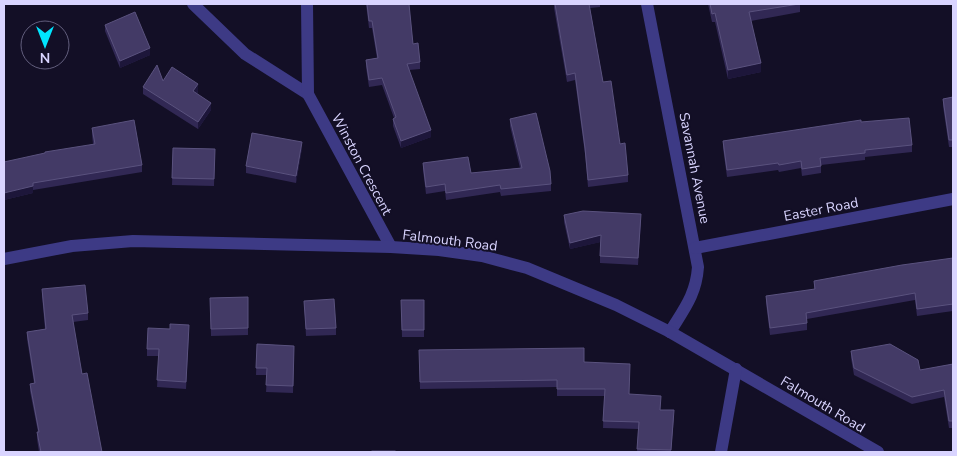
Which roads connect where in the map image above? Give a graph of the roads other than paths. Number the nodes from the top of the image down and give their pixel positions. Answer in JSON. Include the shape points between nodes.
{"nodes":[{"id":1,"x":193,"y":4,"type":"edge"},
{"id":2,"x":307,"y":4,"type":"edge"},
{"id":3,"x":648,"y":4,"type":"edge"},
{"id":4,"x":308,"y":94,"type":"junction"},
{"id":5,"x":953,"y":199,"type":"edge"},
{"id":6,"x":391,"y":247,"type":"junction"},
{"id":7,"x":695,"y":248,"type":"junction"},
{"id":8,"x":4,"y":259,"type":"edge"},
{"id":9,"x":670,"y":332,"type":"junction"},
{"id":10,"x":736,"y":369,"type":"junction"},
{"id":11,"x":721,"y":452,"type":"edge"},
{"id":12,"x":878,"y":452,"type":"edge"}],
"edges":[{"from":1,"to":4,"type":"street","name":"Winston Crescent","via":[[245,54]]},
{"from":2,"to":4,"type":"street","name":"Winston Crescent"},
{"from":3,"to":7,"type":"street","name":"Savannah Avenue"},
{"from":4,"to":6,"type":"street","name":"Winston Crescent"},
{"from":5,"to":7,"type":"street","name":"Easter Road"},
{"from":6,"to":8,"type":"street","name":"Falmouth Road","via":[[133,241],[72,246]]},
{"from":6,"to":9,"type":"street","name":"Falmouth Road","via":[[482,256],[527,268]]},
{"from":7,"to":9,"type":"street","name":"Savannah Avenue","via":[[697,282]]},
{"from":9,"to":10,"type":"street","name":"Falmouth Road"},
{"from":10,"to":11,"type":"street"},
{"from":10,"to":12,"type":"street","name":"Falmouth Road"}]}
